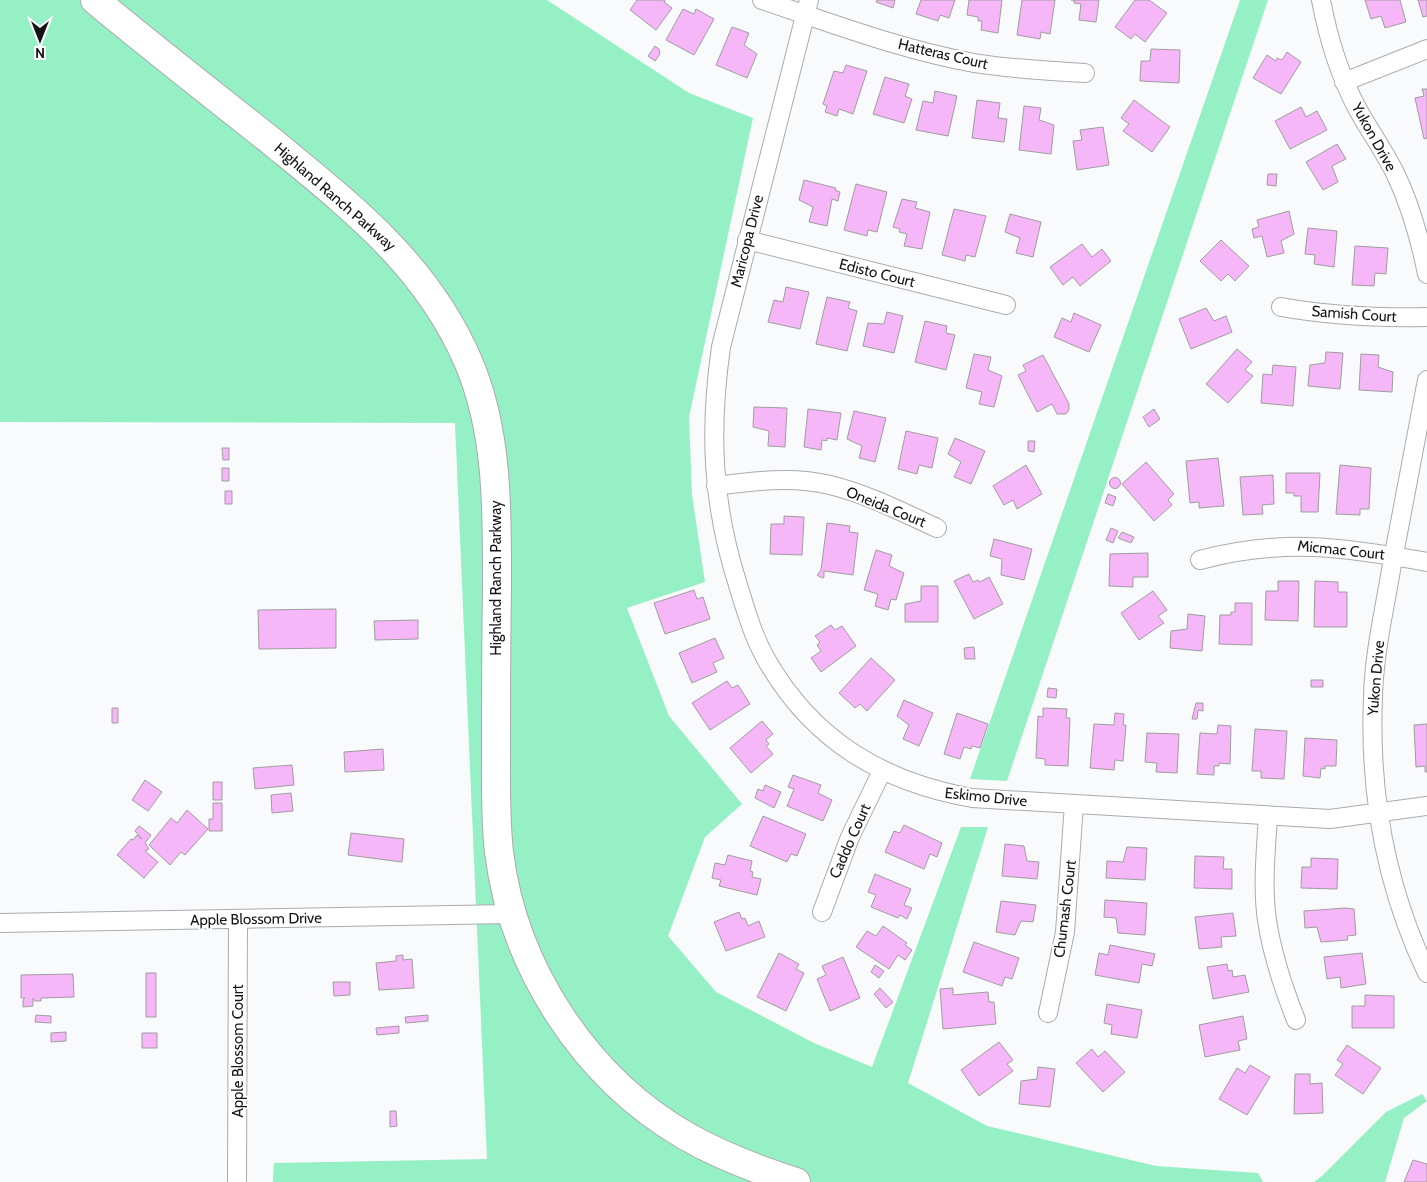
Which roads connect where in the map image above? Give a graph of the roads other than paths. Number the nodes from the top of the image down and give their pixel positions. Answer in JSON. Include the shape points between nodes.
{"nodes":[{"id":1,"x":95,"y":0,"type":"edge"},
{"id":2,"x":762,"y":0,"type":"edge"},
{"id":3,"x":1321,"y":0,"type":"edge"},
{"id":4,"x":807,"y":7,"type":"edge"},
{"id":5,"x":1427,"y":50,"type":"edge"},
{"id":6,"x":1085,"y":73,"type":"dead end"},
{"id":7,"x":1344,"y":82,"type":"junction"},
{"id":8,"x":747,"y":240,"type":"junction"},
{"id":9,"x":1427,"y":274,"type":"edge"},
{"id":10,"x":1006,"y":305,"type":"dead end"},
{"id":11,"x":1281,"y":307,"type":"dead end"},
{"id":12,"x":1427,"y":317,"type":"edge"},
{"id":13,"x":1427,"y":380,"type":"edge"},
{"id":14,"x":716,"y":486,"type":"junction"},
{"id":15,"x":937,"y":528,"type":"dead end"},
{"id":16,"x":1394,"y":556,"type":"junction"},
{"id":17,"x":1200,"y":560,"type":"dead end"},
{"id":18,"x":1427,"y":562,"type":"edge"},
{"id":19,"x":882,"y":771,"type":"junction"},
{"id":20,"x":1074,"y":804,"type":"junction"},
{"id":21,"x":1427,"y":806,"type":"edge"},
{"id":22,"x":1378,"y":812,"type":"junction"},
{"id":23,"x":1268,"y":816,"type":"junction"},
{"id":24,"x":822,"y":912,"type":"dead end"},
{"id":25,"x":512,"y":914,"type":"junction"},
{"id":26,"x":238,"y":919,"type":"junction"},
{"id":27,"x":0,"y":923,"type":"edge"},
{"id":28,"x":1427,"y":973,"type":"edge"},
{"id":29,"x":1048,"y":1013,"type":"dead end"},
{"id":30,"x":1296,"y":1020,"type":"dead end"},
{"id":31,"x":237,"y":1182,"type":"edge"},
{"id":32,"x":796,"y":1182,"type":"edge"}],
"edges":[{"from":1,"to":25,"type":"main road","name":"Highland Ranch Parkway","via":[[327,186],[381,234],[445,315],[466,358],[486,417],[494,474],[497,526],[497,829],[499,856]]},
{"from":2,"to":4,"type":"street","name":"Hatteras Court"},
{"from":3,"to":7,"type":"street","name":"Yukon Drive","via":[[1326,28]]},
{"from":4,"to":6,"type":"street","name":"Hatteras Court","via":[[924,52],[1021,70]]},
{"from":4,"to":8,"type":"street","name":"Maricopa Drive"},
{"from":5,"to":7,"type":"street"},
{"from":7,"to":9,"type":"street","name":"Yukon Drive","via":[[1395,172],[1420,240]]},
{"from":8,"to":10,"type":"street","name":"Edisto Court"},
{"from":8,"to":14,"type":"street","name":"Maricopa Drive","via":[[721,347],[715,392]]},
{"from":11,"to":12,"type":"street","name":"Samish Court","via":[[1357,318]]},
{"from":13,"to":16,"type":"street","name":"Yukon Drive"},
{"from":14,"to":15,"type":"street","name":"Oneida Court","via":[[762,480],[798,480],[828,485],[860,494]]},
{"from":14,"to":19,"type":"street","name":"Eskimo Drive","via":[[733,570],[751,627],[766,658],[784,687],[821,729]]},
{"from":16,"to":17,"type":"street","name":"Micmac Court","via":[[1297,545],[1260,547]]},
{"from":16,"to":18,"type":"street","name":"Micmac Court"},
{"from":16,"to":22,"type":"street","name":"Yukon Drive","via":[[1377,646],[1372,696],[1372,753]]},
{"from":19,"to":20,"type":"street","name":"Eskimo Drive","via":[[938,792],[972,798]]},
{"from":19,"to":24,"type":"street","name":"Caddo Court","via":[[850,838]]},
{"from":20,"to":23,"type":"street","name":"Eskimo Drive"},
{"from":20,"to":29,"type":"street","name":"Chumash Court","via":[[1065,932]]},
{"from":21,"to":22,"type":"street","name":"Eskimo Drive"},
{"from":22,"to":23,"type":"street","name":"Eskimo Drive","via":[[1330,818]]},
{"from":22,"to":28,"type":"street","name":"Yukon Drive","via":[[1399,904]]},
{"from":23,"to":30,"type":"street","via":[[1264,884],[1266,919],[1276,963]]},
{"from":25,"to":26,"type":"street","name":"Apple Blossom Drive"},
{"from":25,"to":32,"type":"main road","name":"Highland Ranch Parkway","via":[[546,992],[563,1020],[606,1072],[658,1118],[685,1136],[746,1165]]},
{"from":26,"to":27,"type":"street","name":"Apple Blossom Drive"},
{"from":26,"to":31,"type":"street","name":"Apple Blossom Court"}]}
